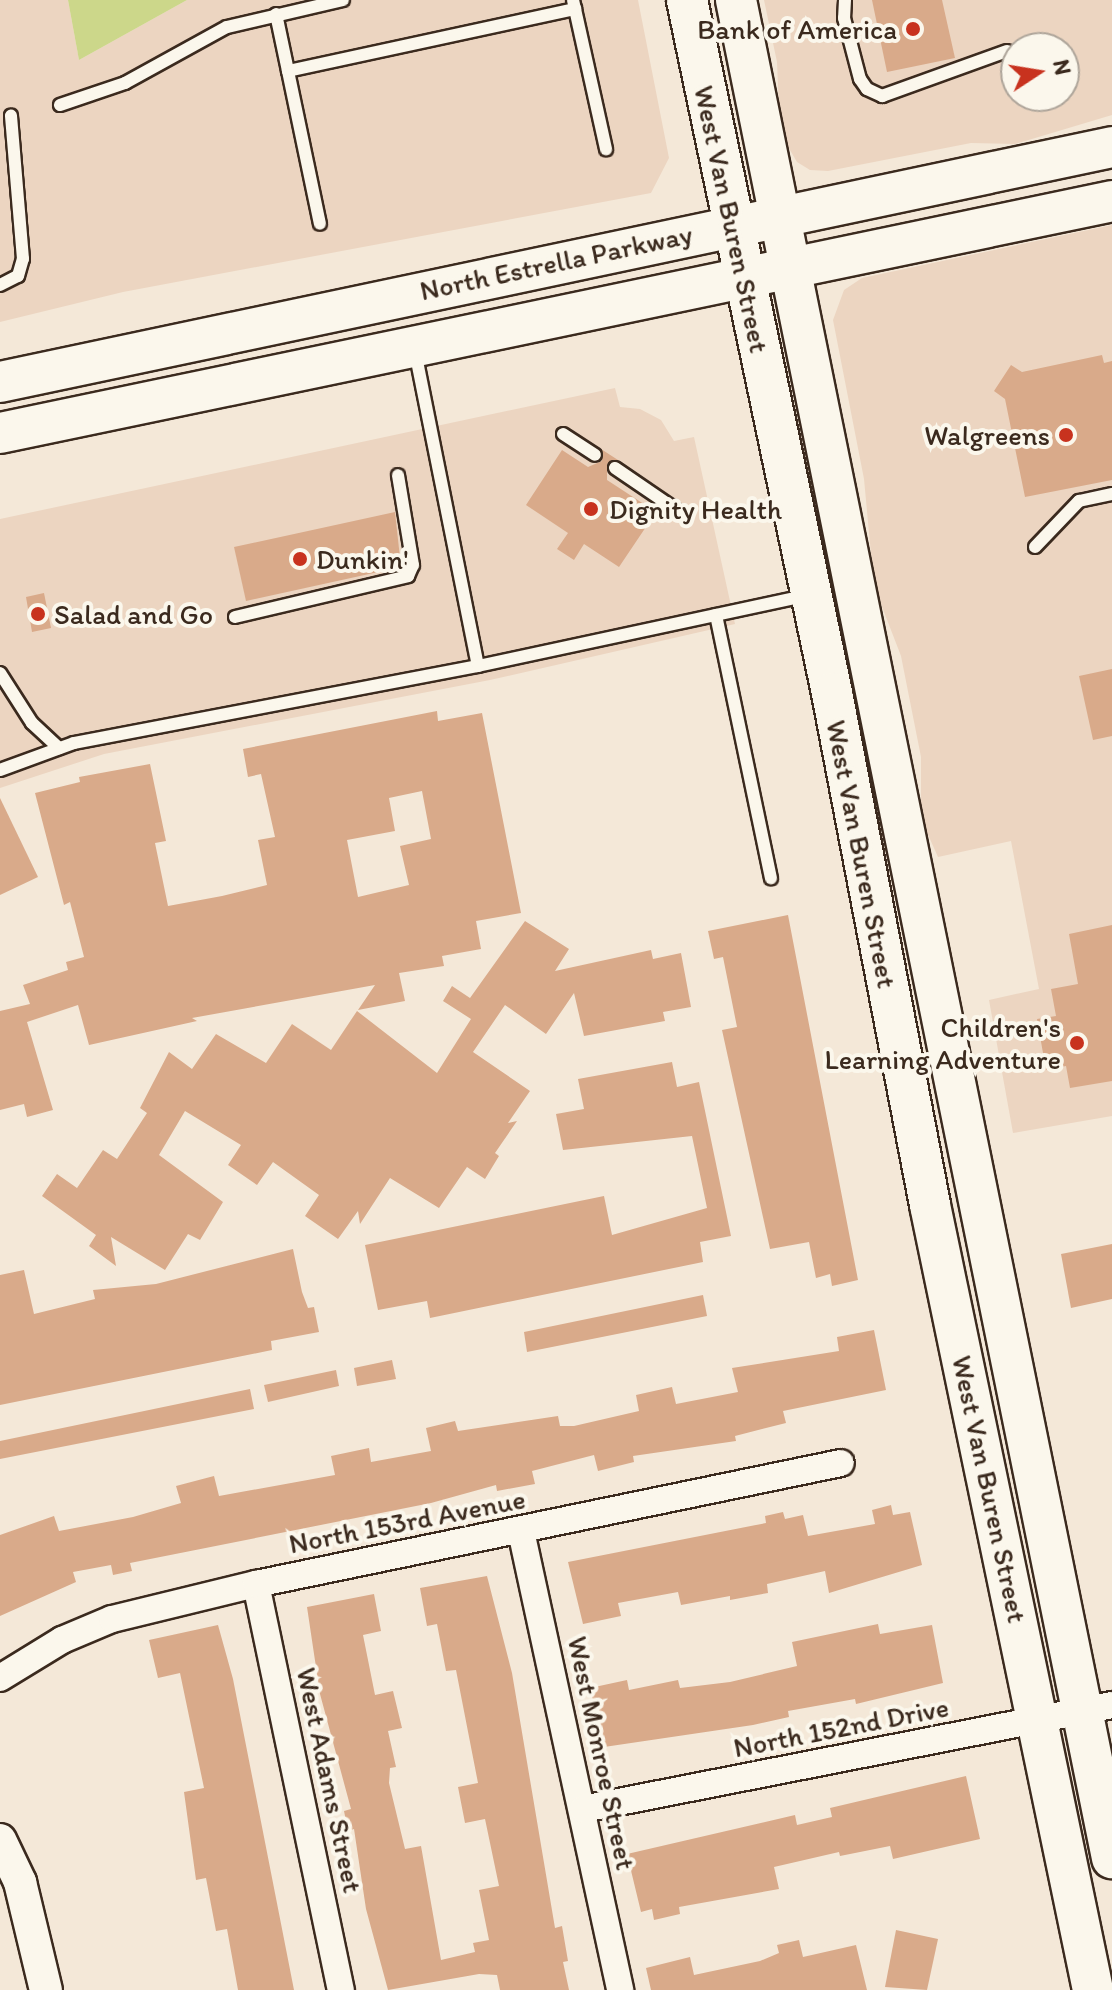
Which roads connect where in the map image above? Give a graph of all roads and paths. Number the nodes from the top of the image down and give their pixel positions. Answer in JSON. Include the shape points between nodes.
{"nodes":[{"id":1,"x":343,"y":0,"type":"edge"},
{"id":2,"x":687,"y":0,"type":"edge"},
{"id":3,"x":736,"y":0,"type":"edge"},
{"id":4,"x":845,"y":0,"type":"edge"},
{"id":5,"x":574,"y":5,"type":"edge"},
{"id":6,"x":276,"y":14,"type":"junction"},
{"id":7,"x":1000,"y":54,"type":"edge"},
{"id":8,"x":288,"y":71,"type":"junction"},
{"id":9,"x":60,"y":105,"type":"dead end"},
{"id":10,"x":11,"y":115,"type":"dead end"},
{"id":11,"x":1112,"y":147,"type":"edge"},
{"id":12,"x":606,"y":149,"type":"dead end"},
{"id":13,"x":1112,"y":201,"type":"edge"},
{"id":14,"x":779,"y":215,"type":"junction"},
{"id":15,"x":320,"y":224,"type":"dead end"},
{"id":16,"x":734,"y":225,"type":"junction"},
{"id":17,"x":790,"y":268,"type":"junction"},
{"id":18,"x":745,"y":279,"type":"junction"},
{"id":19,"x":0,"y":285,"type":"edge"},
{"id":20,"x":414,"y":347,"type":"junction"},
{"id":21,"x":115,"y":358,"type":"junction"},
{"id":22,"x":0,"y":382,"type":"edge"},
{"id":23,"x":125,"y":407,"type":"junction"},
{"id":24,"x":0,"y":433,"type":"edge"},
{"id":25,"x":563,"y":434,"type":"dead end"},
{"id":26,"x":595,"y":455,"type":"dead end"},
{"id":27,"x":615,"y":468,"type":"dead end"},
{"id":28,"x":398,"y":475,"type":"dead end"},
{"id":29,"x":1112,"y":494,"type":"edge"},
{"id":30,"x":675,"y":509,"type":"dead end"},
{"id":31,"x":1035,"y":547,"type":"dead end"},
{"id":32,"x":811,"y":594,"type":"junction"},
{"id":33,"x":716,"y":615,"type":"junction"},
{"id":34,"x":235,"y":617,"type":"dead end"},
{"id":35,"x":478,"y":666,"type":"junction"},
{"id":36,"x":0,"y":673,"type":"edge"},
{"id":37,"x":59,"y":748,"type":"junction"},
{"id":38,"x":0,"y":770,"type":"edge"},
{"id":39,"x":910,"y":860,"type":"junction"},
{"id":40,"x":864,"y":870,"type":"junction"},
{"id":41,"x":771,"y":878,"type":"dead end"},
{"id":42,"x":841,"y":1463,"type":"dead end"},
{"id":43,"x":521,"y":1531,"type":"junction"},
{"id":44,"x":256,"y":1584,"type":"junction"},
{"id":45,"x":0,"y":1678,"type":"edge"},
{"id":46,"x":1096,"y":1708,"type":"edge"},
{"id":47,"x":1037,"y":1721,"type":"junction"},
{"id":48,"x":583,"y":1809,"type":"junction"},
{"id":49,"x":0,"y":1840,"type":"edge"},
{"id":50,"x":1112,"y":1858,"type":"edge"},
{"id":51,"x":46,"y":1990,"type":"edge"},
{"id":52,"x":341,"y":1990,"type":"edge"},
{"id":53,"x":620,"y":1990,"type":"edge"},
{"id":54,"x":1093,"y":1990,"type":"edge"}],
"edges":[{"from":1,"to":6,"type":"lane"},
{"from":2,"to":16,"type":"main road","name":"West Van Buren Street"},
{"from":3,"to":14,"type":"main road","name":"West Van Buren Street"},
{"from":4,"to":7,"type":"lane","via":[[844,18],[860,79],[882,96]]},
{"from":5,"to":8,"type":"lane"},
{"from":5,"to":12,"type":"lane"},
{"from":6,"to":8,"type":"lane"},
{"from":6,"to":9,"type":"lane","via":[[227,27],[125,83]]},
{"from":8,"to":15,"type":"lane"},
{"from":10,"to":19,"type":"lane","via":[[23,259],[18,276]]},
{"from":11,"to":14,"type":"main road","name":"North Estrella Parkway"},
{"from":13,"to":17,"type":"main road","name":"North Estrella Parkway"},
{"from":14,"to":16,"type":"main road","name":"North Estrella Parkway"},
{"from":14,"to":17,"type":"main road","name":"West Van Buren Street"},
{"from":16,"to":18,"type":"main road","name":"West Van Buren Street"},
{"from":16,"to":21,"type":"main road","name":"North Estrella Parkway"},
{"from":17,"to":18,"type":"main road","name":"North Estrella Parkway"},
{"from":17,"to":39,"type":"main road","name":"West Van Buren Street"},
{"from":18,"to":20,"type":"main road","name":"North Estrella Parkway"},
{"from":18,"to":32,"type":"main road","name":"West Van Buren Street"},
{"from":20,"to":23,"type":"main road","name":"North Estrella Parkway"},
{"from":20,"to":35,"type":"lane"},
{"from":21,"to":22,"type":"main road","name":"North Estrella Parkway"},
{"from":21,"to":23,"type":"main road"},
{"from":23,"to":24,"type":"main road","name":"North Estrella Parkway"},
{"from":25,"to":26,"type":"lane"},
{"from":27,"to":30,"type":"lane"},
{"from":28,"to":34,"type":"lane","via":[[413,565],[408,576]]},
{"from":29,"to":31,"type":"lane","via":[[1079,501]]},
{"from":32,"to":33,"type":"lane"},
{"from":32,"to":40,"type":"main road","name":"West Van Buren Street"},
{"from":33,"to":35,"type":"lane"},
{"from":33,"to":41,"type":"lane"},
{"from":35,"to":37,"type":"lane"},
{"from":36,"to":37,"type":"lane","via":[[32,723]]},
{"from":37,"to":38,"type":"lane"},
{"from":39,"to":40,"type":"main road"},
{"from":39,"to":46,"type":"main road","name":"West Van Buren Street"},
{"from":40,"to":47,"type":"main road","name":"West Van Buren Street"},
{"from":42,"to":43,"type":"street","name":"North 153rd Avenue"},
{"from":43,"to":44,"type":"street","name":"North 153rd Avenue"},
{"from":43,"to":48,"type":"street","name":"West Monroe Street"},
{"from":44,"to":45,"type":"street","name":"North 153rd Avenue","via":[[112,1619],[62,1640]]},
{"from":44,"to":52,"type":"street","name":"West Adams Street"},
{"from":46,"to":47,"type":"street","name":"North 152nd Drive"},
{"from":46,"to":50,"type":"main road","name":"West Van Buren Street"},
{"from":47,"to":48,"type":"street","name":"North 152nd Drive"},
{"from":47,"to":54,"type":"main road","name":"West Van Buren Street"},
{"from":48,"to":53,"type":"street","name":"West Monroe Street"},
{"from":49,"to":51,"type":"street","via":[[20,1882]]}]}
